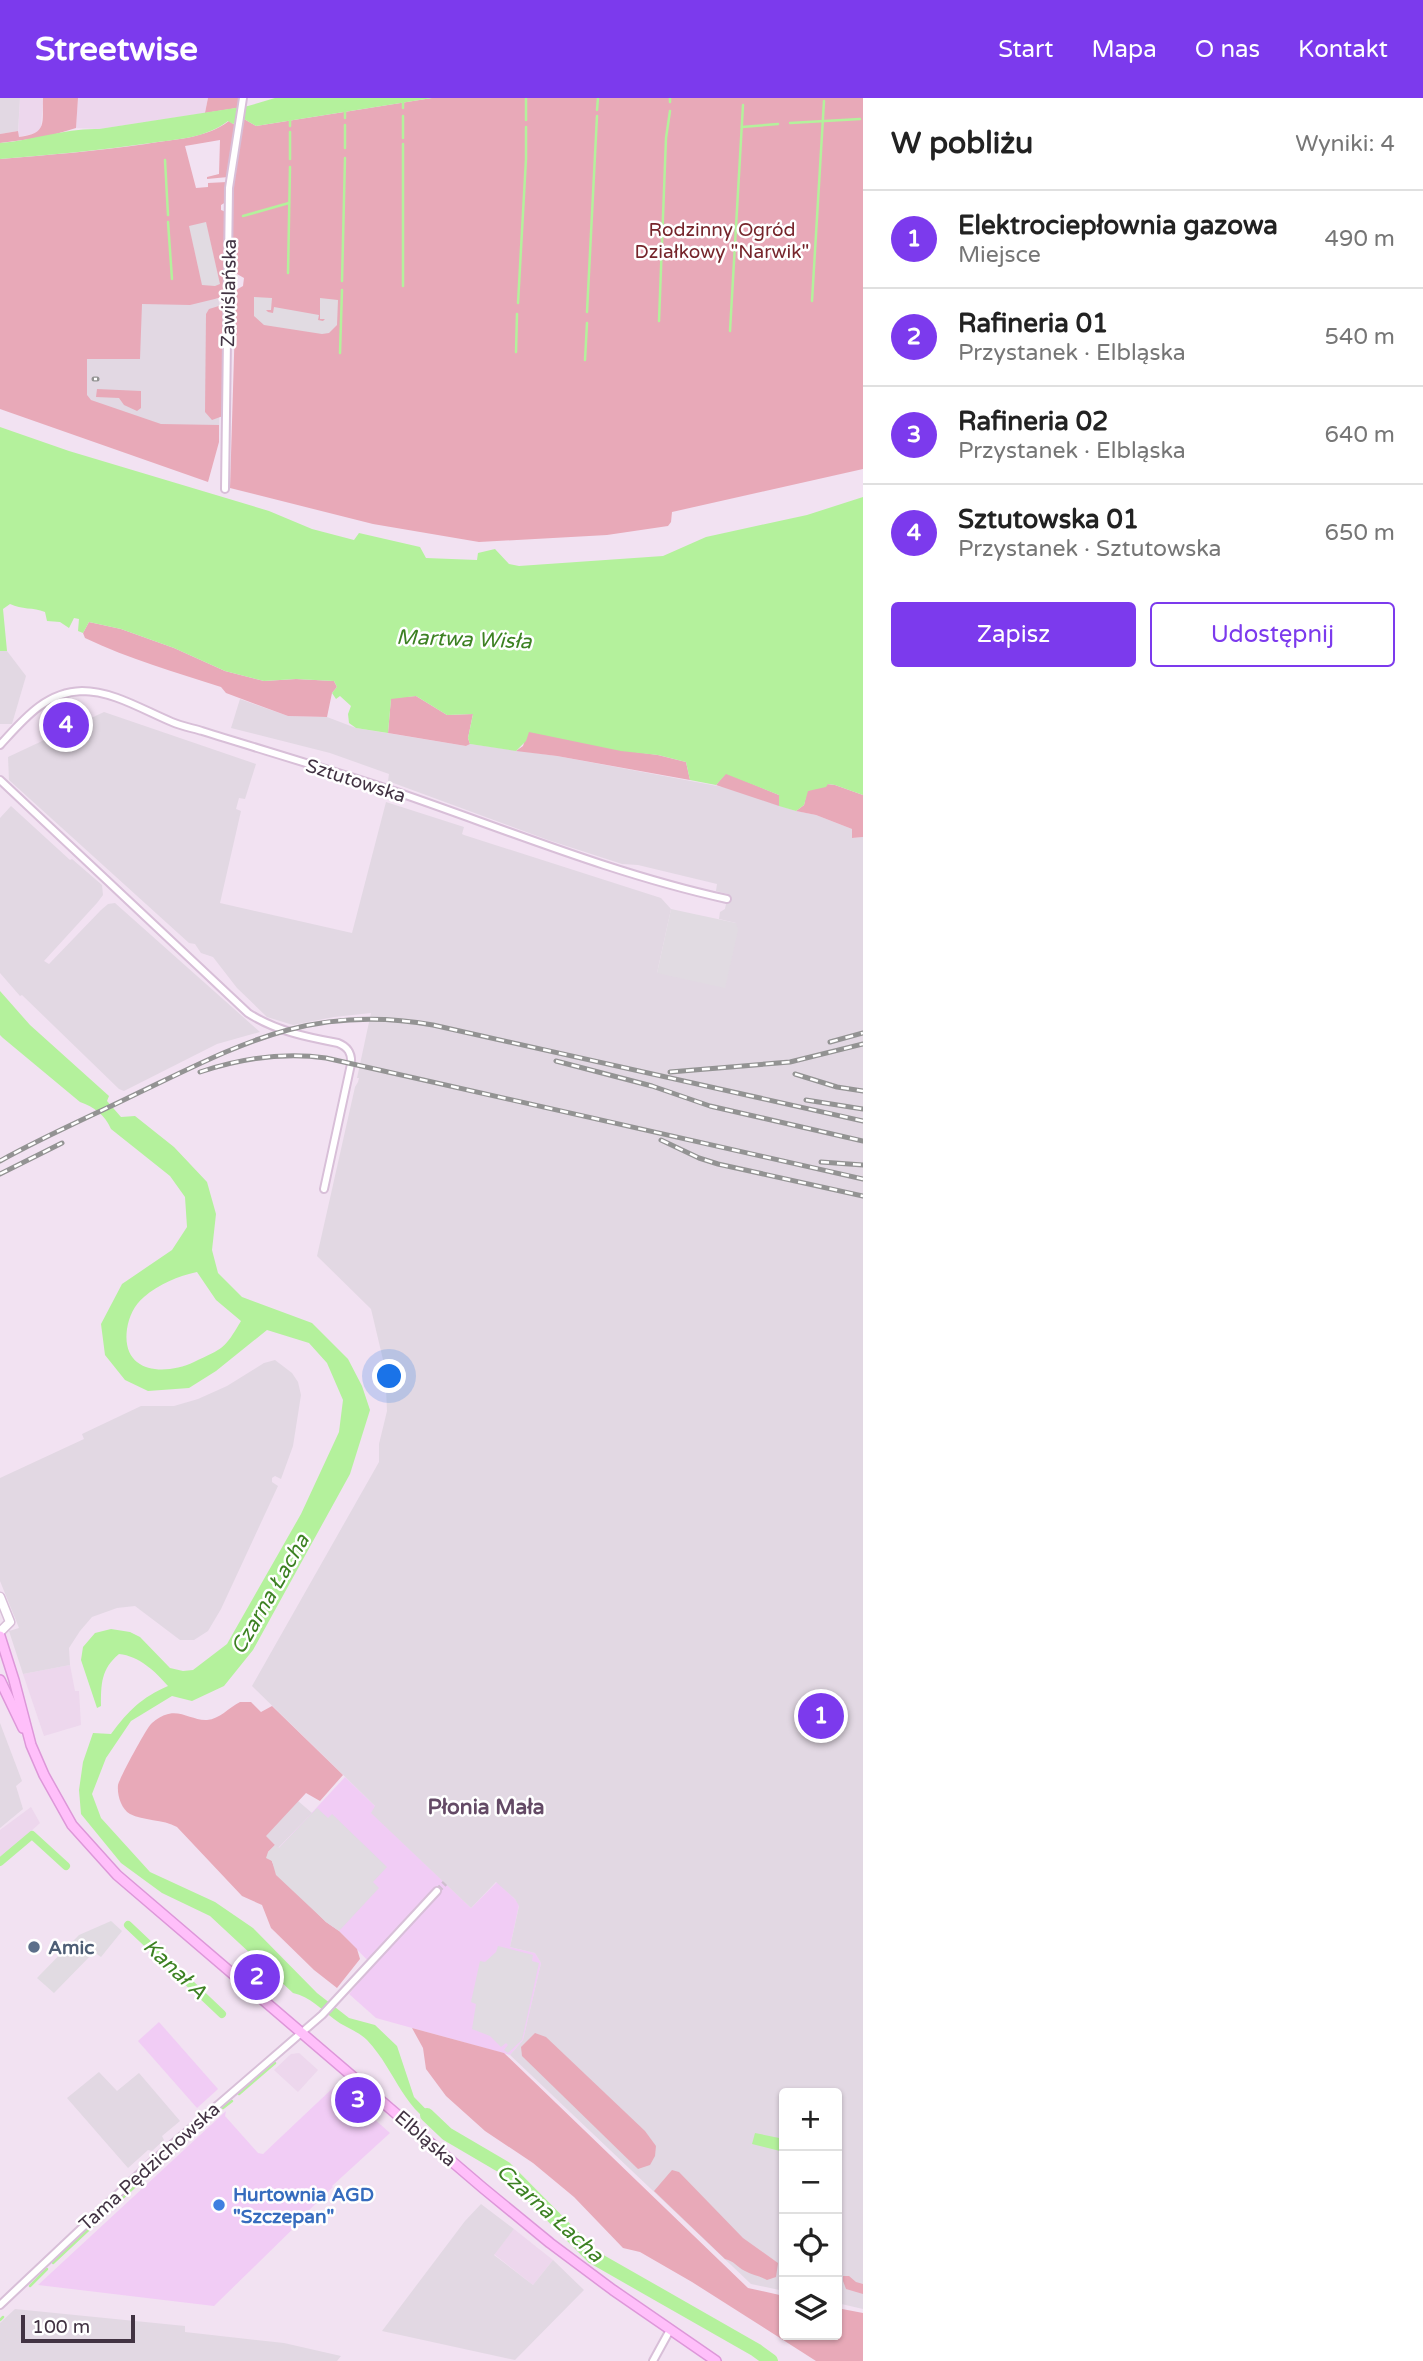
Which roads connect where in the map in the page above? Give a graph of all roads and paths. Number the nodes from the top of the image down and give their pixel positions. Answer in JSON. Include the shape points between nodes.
{"nodes":[{"id":1,"x":243,"y":99,"type":"edge"},
{"id":2,"x":225,"y":489,"type":"dead end"},
{"id":3,"x":0,"y":745,"type":"edge"},
{"id":4,"x":0,"y":780,"type":"edge"},
{"id":5,"x":727,"y":899,"type":"dead end"},
{"id":6,"x":324,"y":1189,"type":"dead end"},
{"id":7,"x":0,"y":1597,"type":"edge"},
{"id":8,"x":0,"y":1634,"type":"edge"},
{"id":9,"x":0,"y":1680,"type":"edge"},
{"id":10,"x":31,"y":1745,"type":"junction"},
{"id":11,"x":437,"y":1891,"type":"tunnel mouth"},
{"id":12,"x":301,"y":2032,"type":"junction"},
{"id":13,"x":0,"y":2305,"type":"edge"},
{"id":14,"x":673,"y":2332,"type":"junction"},
{"id":15,"x":653,"y":2361,"type":"edge"},
{"id":16,"x":716,"y":2361,"type":"edge"}],
"edges":[{"from":1,"to":2,"type":"street","name":"Zawiślańska","via":[[229,188]]},
{"from":3,"to":5,"type":"street","name":"Sztutowska","via":[[46,701],[82,691],[109,695],[174,723],[394,791],[632,874]]},
{"from":4,"to":6,"type":"street","via":[[248,1013],[281,1031],[345,1046],[349,1051],[351,1064]]},
{"from":7,"to":8,"type":"street","name":"Elbląska","via":[[10,1622]]},
{"from":8,"to":10,"type":"main road","name":"Elbląska"},
{"from":9,"to":10,"type":"main road","name":"Elbląska"},
{"from":10,"to":12,"type":"main road","name":"Elbląska","via":[[56,1800],[97,1855]]},
{"from":11,"to":12,"type":"street","name":"Tama Pędzichowska"},
{"from":12,"to":13,"type":"street","name":"Tama Pędzichowska","via":[[152,2161]]},
{"from":12,"to":14,"type":"main road","name":"Elbląska","via":[[550,2243]]},
{"from":14,"to":15,"type":"street"},
{"from":14,"to":16,"type":"main road","name":"Elbląska"}]}
